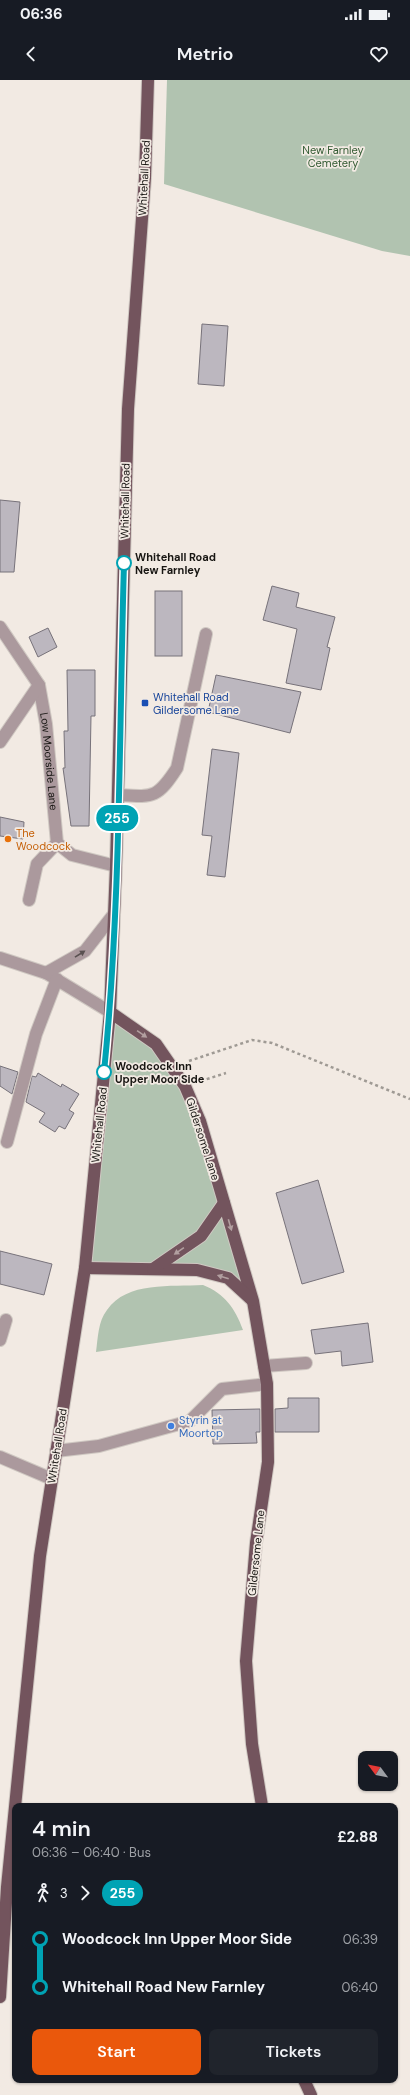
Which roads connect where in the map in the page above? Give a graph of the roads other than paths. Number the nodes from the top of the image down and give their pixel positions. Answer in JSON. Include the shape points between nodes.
{"nodes":[{"id":1,"x":148,"y":80,"type":"edge"},
{"id":2,"x":0,"y":627,"type":"edge"},
{"id":3,"x":206,"y":634,"type":"dead end"},
{"id":4,"x":39,"y":685,"type":"junction"},
{"id":5,"x":0,"y":742,"type":"edge"},
{"id":6,"x":118,"y":795,"type":"junction"},
{"id":7,"x":57,"y":843,"type":"junction"},
{"id":8,"x":116,"y":866,"type":"junction"},
{"id":9,"x":29,"y":900,"type":"dead end"},
{"id":10,"x":114,"y":914,"type":"junction"},
{"id":11,"x":0,"y":958,"type":"edge"},
{"id":12,"x":52,"y":976,"type":"junction"},
{"id":13,"x":110,"y":1012,"type":"junction"},
{"id":14,"x":7,"y":1142,"type":"dead end"},
{"id":15,"x":224,"y":1203,"type":"junction"},
{"id":16,"x":84,"y":1268,"type":"junction"},
{"id":17,"x":153,"y":1269,"type":"junction"},
{"id":18,"x":253,"y":1301,"type":"junction"},
{"id":19,"x":6,"y":1320,"type":"dead end"},
{"id":20,"x":0,"y":1340,"type":"edge"},
{"id":21,"x":306,"y":1363,"type":"dead end"},
{"id":22,"x":264,"y":1366,"type":"junction"},
{"id":23,"x":267,"y":1384,"type":"junction"},
{"id":24,"x":56,"y":1451,"type":"junction"},
{"id":25,"x":0,"y":1457,"type":"edge"},
{"id":26,"x":52,"y":1479,"type":"junction"},
{"id":27,"x":15,"y":1803,"type":"edge"},
{"id":28,"x":262,"y":1803,"type":"edge"},
{"id":29,"x":12,"y":1836,"type":"edge"},
{"id":30,"x":0,"y":1997,"type":"edge"},
{"id":31,"x":305,"y":2083,"type":"edge"},
{"id":32,"x":311,"y":2095,"type":"edge"}],
"edges":[{"from":1,"to":6,"type":"main road","name":"Whitehall Road","via":[[145,178],[128,409]]},
{"from":2,"to":4,"type":"street","name":"Low Moorside Lane"},
{"from":3,"to":6,"type":"street","via":[[177,768],[157,794]]},
{"from":4,"to":5,"type":"street"},
{"from":4,"to":7,"type":"street","name":"Low Moorside Lane","via":[[46,724]]},
{"from":6,"to":8,"type":"main road","name":"Whitehall Road"},
{"from":7,"to":8,"type":"street","via":[[72,855]]},
{"from":7,"to":9,"type":"street","via":[[37,864]]},
{"from":8,"to":10,"type":"main road","name":"Whitehall Road"},
{"from":12,"to":10,"type":"street","one_way":true,"via":[[85,951]]},
{"from":10,"to":13,"type":"main road","name":"Whitehall Road"},
{"from":11,"to":12,"type":"street"},
{"from":12,"to":13,"type":"street"},
{"from":12,"to":14,"type":"street"},
{"from":13,"to":15,"type":"main road","name":"Gildersome Lane","one_way":true,"via":[[156,1044],[185,1086],[200,1121]]},
{"from":13,"to":16,"type":"main road","name":"Whitehall Road"},
{"from":15,"to":17,"type":"main road","one_way":true,"via":[[201,1236]]},
{"from":15,"to":18,"type":"main road","name":"Gildersome Lane","one_way":true},
{"from":16,"to":17,"type":"main road"},
{"from":16,"to":24,"type":"main road","name":"Whitehall Road"},
{"from":18,"to":17,"type":"main road","one_way":true,"via":[[228,1278],[197,1270]]},
{"from":18,"to":22,"type":"main road","name":"Gildersome Lane"},
{"from":19,"to":20,"type":"street"},
{"from":21,"to":22,"type":"street"},
{"from":22,"to":23,"type":"main road","name":"Gildersome Lane"},
{"from":23,"to":24,"type":"street","via":[[222,1389],[190,1421],[98,1446]]},
{"from":23,"to":28,"type":"main road","name":"Gildersome Lane","via":[[268,1462],[256,1543],[246,1661],[252,1744]]},
{"from":24,"to":26,"type":"main road","name":"Whitehall Road"},
{"from":25,"to":26,"type":"street"},
{"from":26,"to":27,"type":"main road","name":"Whitehall Road","via":[[40,1556]]},
{"from":29,"to":30,"type":"main road","name":"Whitehall Road"},
{"from":31,"to":32,"type":"main road"}]}
